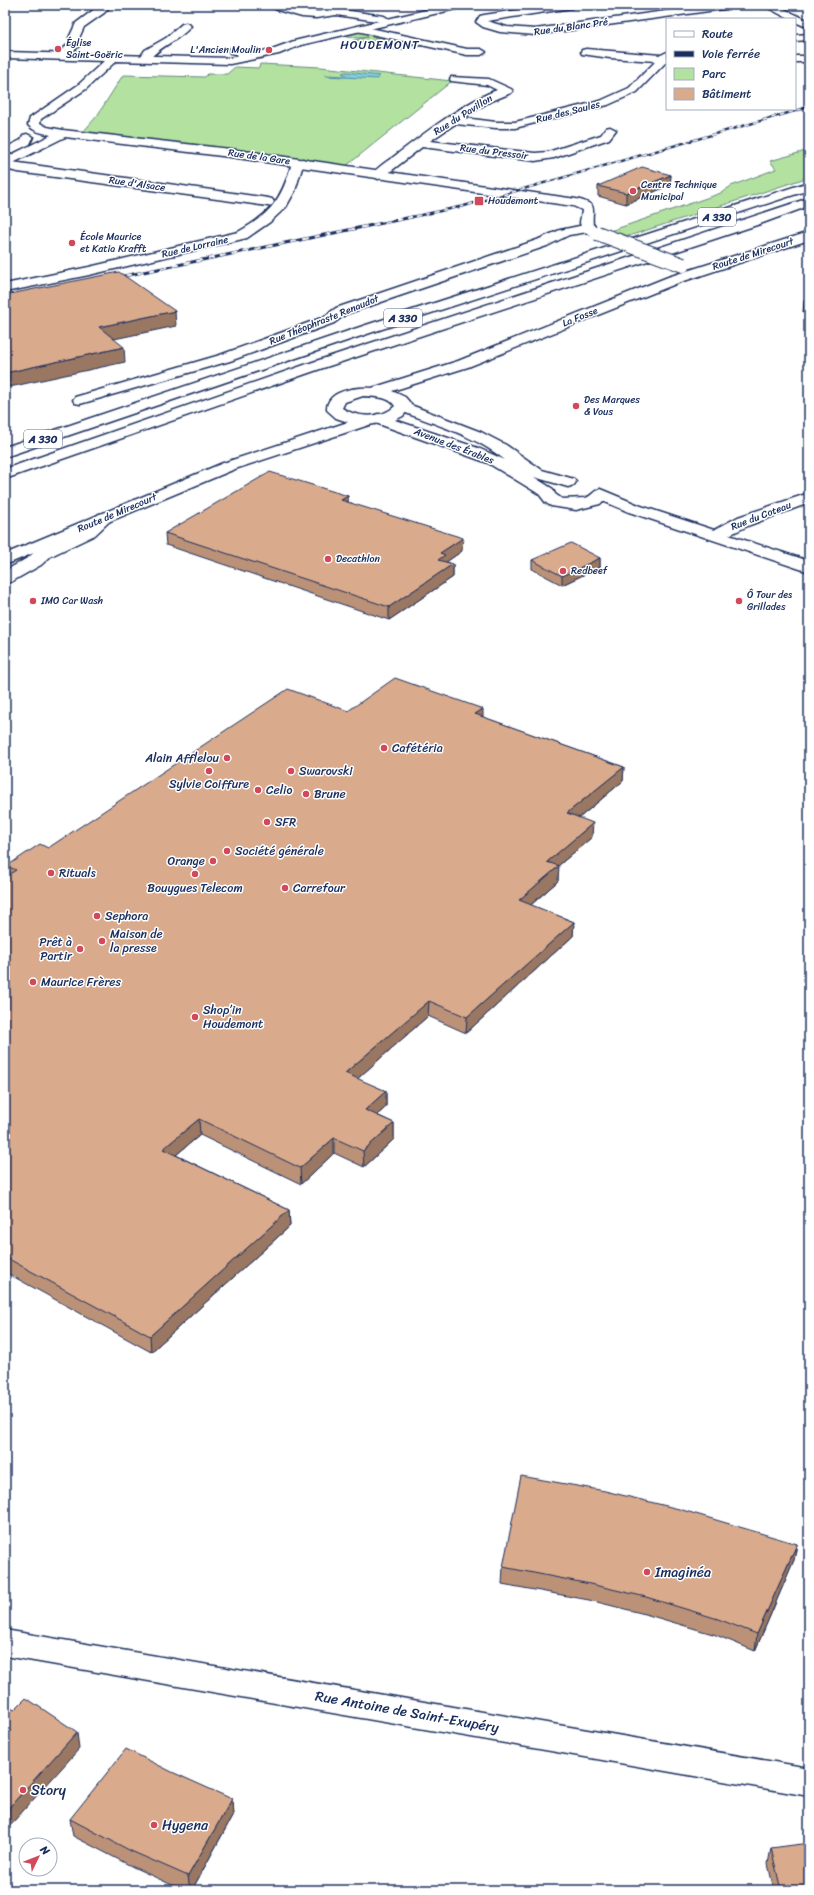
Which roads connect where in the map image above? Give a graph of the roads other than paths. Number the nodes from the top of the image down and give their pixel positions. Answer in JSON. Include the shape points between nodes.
{"nodes":[{"id":1,"x":106,"y":5,"type":"edge"},
{"id":2,"x":273,"y":5,"type":"edge"},
{"id":3,"x":314,"y":5,"type":"edge"},
{"id":4,"x":460,"y":5,"type":"edge"},
{"id":5,"x":572,"y":5,"type":"edge"},
{"id":6,"x":731,"y":5,"type":"edge"},
{"id":7,"x":768,"y":5,"type":"edge"},
{"id":8,"x":335,"y":12,"type":"junction"},
{"id":9,"x":676,"y":13,"type":"junction"},
{"id":10,"x":686,"y":18,"type":"edge"},
{"id":11,"x":795,"y":18,"type":"edge"},
{"id":12,"x":796,"y":19,"type":"edge"},
{"id":13,"x":391,"y":21,"type":"junction"},
{"id":14,"x":809,"y":25,"type":"edge"},
{"id":15,"x":186,"y":26,"type":"dead end"},
{"id":16,"x":360,"y":29,"type":"junction"},
{"id":17,"x":809,"y":37,"type":"edge"},
{"id":18,"x":796,"y":38,"type":"edge"},
{"id":19,"x":234,"y":51,"type":"dead end"},
{"id":20,"x":481,"y":52,"type":"dead end"},
{"id":21,"x":586,"y":52,"type":"dead end"},
{"id":22,"x":5,"y":55,"type":"edge"},
{"id":23,"x":60,"y":57,"type":"junction"},
{"id":24,"x":666,"y":57,"type":"edge"},
{"id":25,"x":246,"y":58,"type":"junction"},
{"id":26,"x":112,"y":59,"type":"junction"},
{"id":27,"x":144,"y":59,"type":"junction"},
{"id":28,"x":809,"y":59,"type":"edge"},
{"id":29,"x":796,"y":60,"type":"edge"},
{"id":30,"x":455,"y":79,"type":"dead end"},
{"id":31,"x":453,"y":120,"type":"junction"},
{"id":32,"x":610,"y":130,"type":"dead end"},
{"id":33,"x":63,"y":133,"type":"junction"},
{"id":34,"x":27,"y":137,"type":"dead end"},
{"id":35,"x":420,"y":143,"type":"junction"},
{"id":36,"x":6,"y":160,"type":"edge"},
{"id":37,"x":302,"y":163,"type":"junction"},
{"id":38,"x":378,"y":175,"type":"junction"},
{"id":39,"x":809,"y":186,"type":"edge"},
{"id":40,"x":268,"y":202,"type":"dead end"},
{"id":41,"x":809,"y":202,"type":"edge"},
{"id":42,"x":593,"y":231,"type":"junction"},
{"id":43,"x":809,"y":236,"type":"edge"},
{"id":44,"x":698,"y":272,"type":"junction"},
{"id":45,"x":5,"y":288,"type":"edge"},
{"id":46,"x":463,"y":364,"type":"junction"},
{"id":47,"x":373,"y":392,"type":"junction"},
{"id":48,"x":80,"y":400,"type":"dead end"},
{"id":49,"x":401,"y":404,"type":"junction"},
{"id":50,"x":325,"y":416,"type":"junction"},
{"id":51,"x":373,"y":420,"type":"junction"},
{"id":52,"x":80,"y":426,"type":"junction"},
{"id":53,"x":5,"y":444,"type":"edge"},
{"id":54,"x":5,"y":452,"type":"edge"},
{"id":55,"x":229,"y":466,"type":"junction"},
{"id":56,"x":568,"y":482,"type":"junction"},
{"id":57,"x":6,"y":485,"type":"edge"},
{"id":58,"x":547,"y":492,"type":"junction"},
{"id":59,"x":600,"y":494,"type":"junction"},
{"id":60,"x":809,"y":498,"type":"edge"},
{"id":61,"x":585,"y":504,"type":"junction"},
{"id":62,"x":635,"y":509,"type":"junction"},
{"id":63,"x":105,"y":518,"type":"junction"},
{"id":64,"x":714,"y":536,"type":"junction"},
{"id":65,"x":5,"y":560,"type":"edge"},
{"id":66,"x":809,"y":567,"type":"edge"},
{"id":67,"x":5,"y":578,"type":"edge"},
{"id":68,"x":5,"y":1643,"type":"edge"},
{"id":69,"x":809,"y":1782,"type":"edge"}],
"edges":[{"from":1,"to":23,"type":"main road","via":[[80,24],[74,38],[76,43]]},
{"from":2,"to":8,"type":"main road","via":[[307,16]]},
{"from":3,"to":8,"type":"main road"},
{"from":4,"to":13,"type":"main road"},
{"from":5,"to":9,"type":"main road","name":"Rue du Blanc Pré","via":[[493,16],[484,18],[481,22],[527,33]]},
{"from":6,"to":9,"type":"main road","name":"Rue du Blanc Pré"},
{"from":7,"to":11,"type":"main road"},
{"from":8,"to":13,"type":"main road"},
{"from":9,"to":10,"type":"main road"},
{"from":12,"to":14,"type":"main road"},
{"from":13,"to":16,"type":"main road"},
{"from":15,"to":27,"type":"main road","via":[[170,40],[149,52]]},
{"from":16,"to":20,"type":"main road","via":[[467,52]]},
{"from":16,"to":25,"type":"main road"},
{"from":17,"to":18,"type":"main road"},
{"from":19,"to":25,"type":"main road","via":[[245,52],[242,55]]},
{"from":21,"to":24,"type":"main road"},
{"from":22,"to":23,"type":"main road"},
{"from":23,"to":26,"type":"main road"},
{"from":24,"to":31,"type":"main road","name":"Rue des Saules","via":[[633,90],[604,103],[515,125],[496,126]]},
{"from":25,"to":27,"type":"main road","via":[[222,61]]},
{"from":26,"to":27,"type":"main road"},
{"from":26,"to":33,"type":"main road","name":"Rue de la Gare","via":[[82,87],[34,120],[34,124],[40,128]]},
{"from":28,"to":29,"type":"main road"},
{"from":30,"to":31,"type":"main road","name":"Rue du Pavillon","via":[[489,82],[507,91],[490,96]]},
{"from":31,"to":35,"type":"main road","name":"Rue du Pavillon"},
{"from":32,"to":35,"type":"main road","name":"Rue du Pressoir","via":[[605,137],[550,155],[535,157]]},
{"from":33,"to":36,"type":"main road"},
{"from":33,"to":37,"type":"main road","name":"Rue de la Gare"},
{"from":34,"to":36,"type":"main road","via":[[26,142]]},
{"from":35,"to":38,"type":"main road","name":"Rue du Pavillon"},
{"from":36,"to":40,"type":"main road","name":"Rue d'Alsace","via":[[18,168]]},
{"from":37,"to":38,"type":"main road","name":"Rue de la Gare"},
{"from":37,"to":45,"type":"main road","name":"Rue de Lorraine","via":[[297,166],[282,203],[258,225],[242,235],[82,273]]},
{"from":38,"to":42,"type":"main road","name":"Rue de la Gare","via":[[583,205],[588,208],[586,222]]},
{"from":39,"to":52,"type":"main road","number":"A 330","via":[[375,326]]},
{"from":41,"to":57,"type":"main road","number":"A 330","via":[[318,365],[258,392]]},
{"from":42,"to":44,"type":"main road","bridge":true},
{"from":42,"to":48,"type":"main road","name":"Rue Théophraste Renaudot","via":[[569,231],[554,235],[542,243],[341,311],[329,320],[225,358]]},
{"from":43,"to":44,"type":"main road","name":"Route de Mirecourt"},
{"from":44,"to":46,"type":"main road","name":"La Fosse"},
{"from":46,"to":47,"type":"main road","name":"La Fosse"},
{"from":46,"to":49,"type":"main road","name":"La Fosse"},
{"from":47,"to":49,"type":"main road","name":"Avenue des Érables","via":[[389,395]]},
{"from":47,"to":50,"type":"main road","via":[[346,396],[336,402]]},
{"from":49,"to":51,"type":"main road","name":"La Fosse","via":[[395,415]]},
{"from":49,"to":56,"type":"main road","name":"Avenue des Érables","via":[[476,435],[536,473]]},
{"from":50,"to":51,"type":"main road","name":"Avenue des Érables","via":[[339,413],[351,418]]},
{"from":50,"to":55,"type":"main road","name":"Route de Mirecourt"},
{"from":51,"to":55,"type":"main road","name":"Route de Mirecourt"},
{"from":51,"to":58,"type":"main road","name":"Avenue des Érables","via":[[424,434],[487,457]]},
{"from":52,"to":53,"type":"main road","via":[[44,431]]},
{"from":52,"to":54,"type":"main road","number":"A 330"},
{"from":55,"to":63,"type":"main road","name":"Route de Mirecourt"},
{"from":56,"to":58,"type":"main road","via":[[554,485]]},
{"from":56,"to":59,"type":"main road","name":"Avenue des Érables","via":[[586,484]]},
{"from":58,"to":61,"type":"main road","name":"Avenue des Érables","via":[[550,498],[559,503]]},
{"from":59,"to":61,"type":"main road","via":[[594,501]]},
{"from":59,"to":62,"type":"main road"},
{"from":60,"to":64,"type":"main road","name":"Rue du Coteau","via":[[744,521]]},
{"from":61,"to":62,"type":"main road"},
{"from":62,"to":64,"type":"main road"},
{"from":63,"to":65,"type":"main road","name":"Route de Mirecourt"},
{"from":63,"to":67,"type":"main road","via":[[89,531],[46,552]]},
{"from":64,"to":66,"type":"main road"},
{"from":68,"to":69,"type":"main road","name":"Rue Antoine de Saint-Exupéry"}]}
